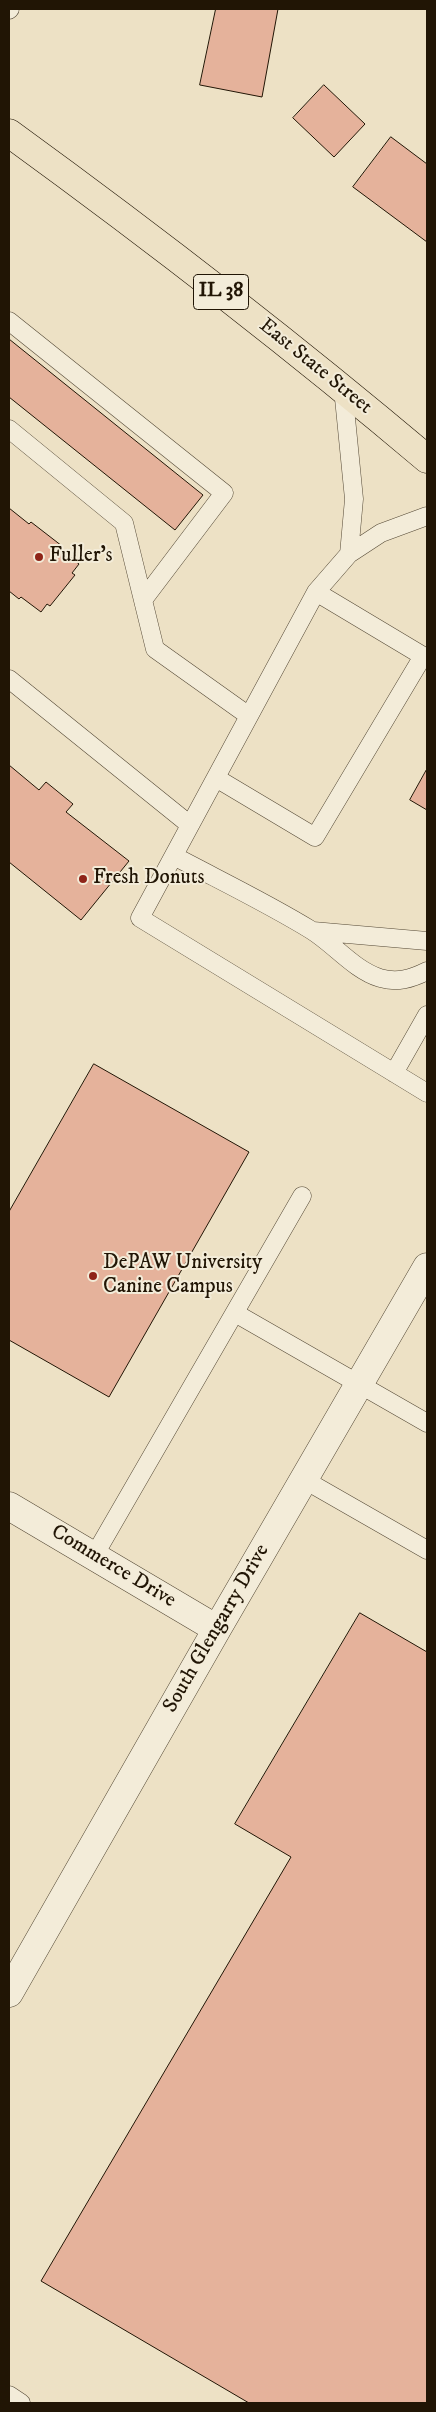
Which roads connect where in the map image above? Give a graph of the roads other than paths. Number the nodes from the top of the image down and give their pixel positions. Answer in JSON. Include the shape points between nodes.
{"nodes":[{"id":1,"x":9,"y":133,"type":"edge"},
{"id":2,"x":9,"y":321,"type":"edge"},
{"id":3,"x":343,"y":388,"type":"junction"},
{"id":4,"x":9,"y":429,"type":"edge"},
{"id":5,"x":427,"y":459,"type":"edge"},
{"id":6,"x":427,"y":516,"type":"edge"},
{"id":7,"x":349,"y":554,"type":"junction"},
{"id":8,"x":316,"y":592,"type":"junction"},
{"id":9,"x":143,"y":600,"type":"junction"},
{"id":10,"x":9,"y":679,"type":"edge"},
{"id":11,"x":249,"y":716,"type":"junction"},
{"id":12,"x":216,"y":778,"type":"junction"},
{"id":13,"x":190,"y":825,"type":"junction"},
{"id":14,"x":174,"y":856,"type":"junction"},
{"id":15,"x":313,"y":931,"type":"junction"},
{"id":16,"x":427,"y":941,"type":"edge"},
{"id":17,"x":427,"y":971,"type":"edge"},
{"id":18,"x":427,"y":1015,"type":"edge"},
{"id":19,"x":394,"y":1073,"type":"junction"},
{"id":20,"x":427,"y":1093,"type":"edge"},
{"id":21,"x":302,"y":1196,"type":"dead end"},
{"id":22,"x":424,"y":1280,"type":"edge"},
{"id":23,"x":235,"y":1313,"type":"junction"},
{"id":24,"x":359,"y":1385,"type":"junction"},
{"id":25,"x":427,"y":1423,"type":"edge"},
{"id":26,"x":303,"y":1479,"type":"junction"},
{"id":27,"x":9,"y":1506,"type":"edge"},
{"id":28,"x":427,"y":1550,"type":"edge"},
{"id":29,"x":94,"y":1556,"type":"junction"},
{"id":30,"x":217,"y":1629,"type":"junction"},
{"id":31,"x":9,"y":1993,"type":"edge"},
{"id":32,"x":9,"y":2395,"type":"edge"},
{"id":33,"x":21,"y":2403,"type":"edge"}],
"edges":[{"from":1,"to":3,"type":"main road","name":"East State Street","number":"IL 38"},
{"from":2,"to":9,"type":"lane","via":[[224,493]]},
{"from":3,"to":5,"type":"main road","name":"East State Street","number":"IL 38"},
{"from":3,"to":7,"type":"lane","via":[[354,499]]},
{"from":4,"to":9,"type":"lane","via":[[124,523]]},
{"from":6,"to":7,"type":"lane","via":[[381,533]]},
{"from":7,"to":8,"type":"lane"},
{"from":8,"to":11,"type":"lane"},
{"from":8,"to":12,"type":"lane","via":[[423,656],[315,838]]},
{"from":9,"to":11,"type":"lane","via":[[155,649]]},
{"from":10,"to":13,"type":"lane"},
{"from":11,"to":12,"type":"lane"},
{"from":12,"to":13,"type":"lane"},
{"from":13,"to":14,"type":"lane"},
{"from":14,"to":15,"type":"lane"},
{"from":14,"to":19,"type":"lane","via":[[140,918]]},
{"from":15,"to":16,"type":"lane"},
{"from":15,"to":17,"type":"lane","via":[[378,978],[406,980]]},
{"from":18,"to":19,"type":"lane"},
{"from":19,"to":20,"type":"lane"},
{"from":21,"to":23,"type":"lane"},
{"from":22,"to":24,"type":"street","name":"South Glengarry Drive"},
{"from":23,"to":24,"type":"lane"},
{"from":23,"to":29,"type":"lane"},
{"from":24,"to":25,"type":"lane"},
{"from":24,"to":26,"type":"street","name":"South Glengarry Drive"},
{"from":26,"to":28,"type":"lane"},
{"from":26,"to":30,"type":"street","name":"South Glengarry Drive"},
{"from":27,"to":29,"type":"street","name":"Commerce Drive"},
{"from":29,"to":30,"type":"street","name":"Commerce Drive"},
{"from":30,"to":31,"type":"street","name":"South Glengarry Drive"},
{"from":32,"to":33,"type":"lane"}]}
